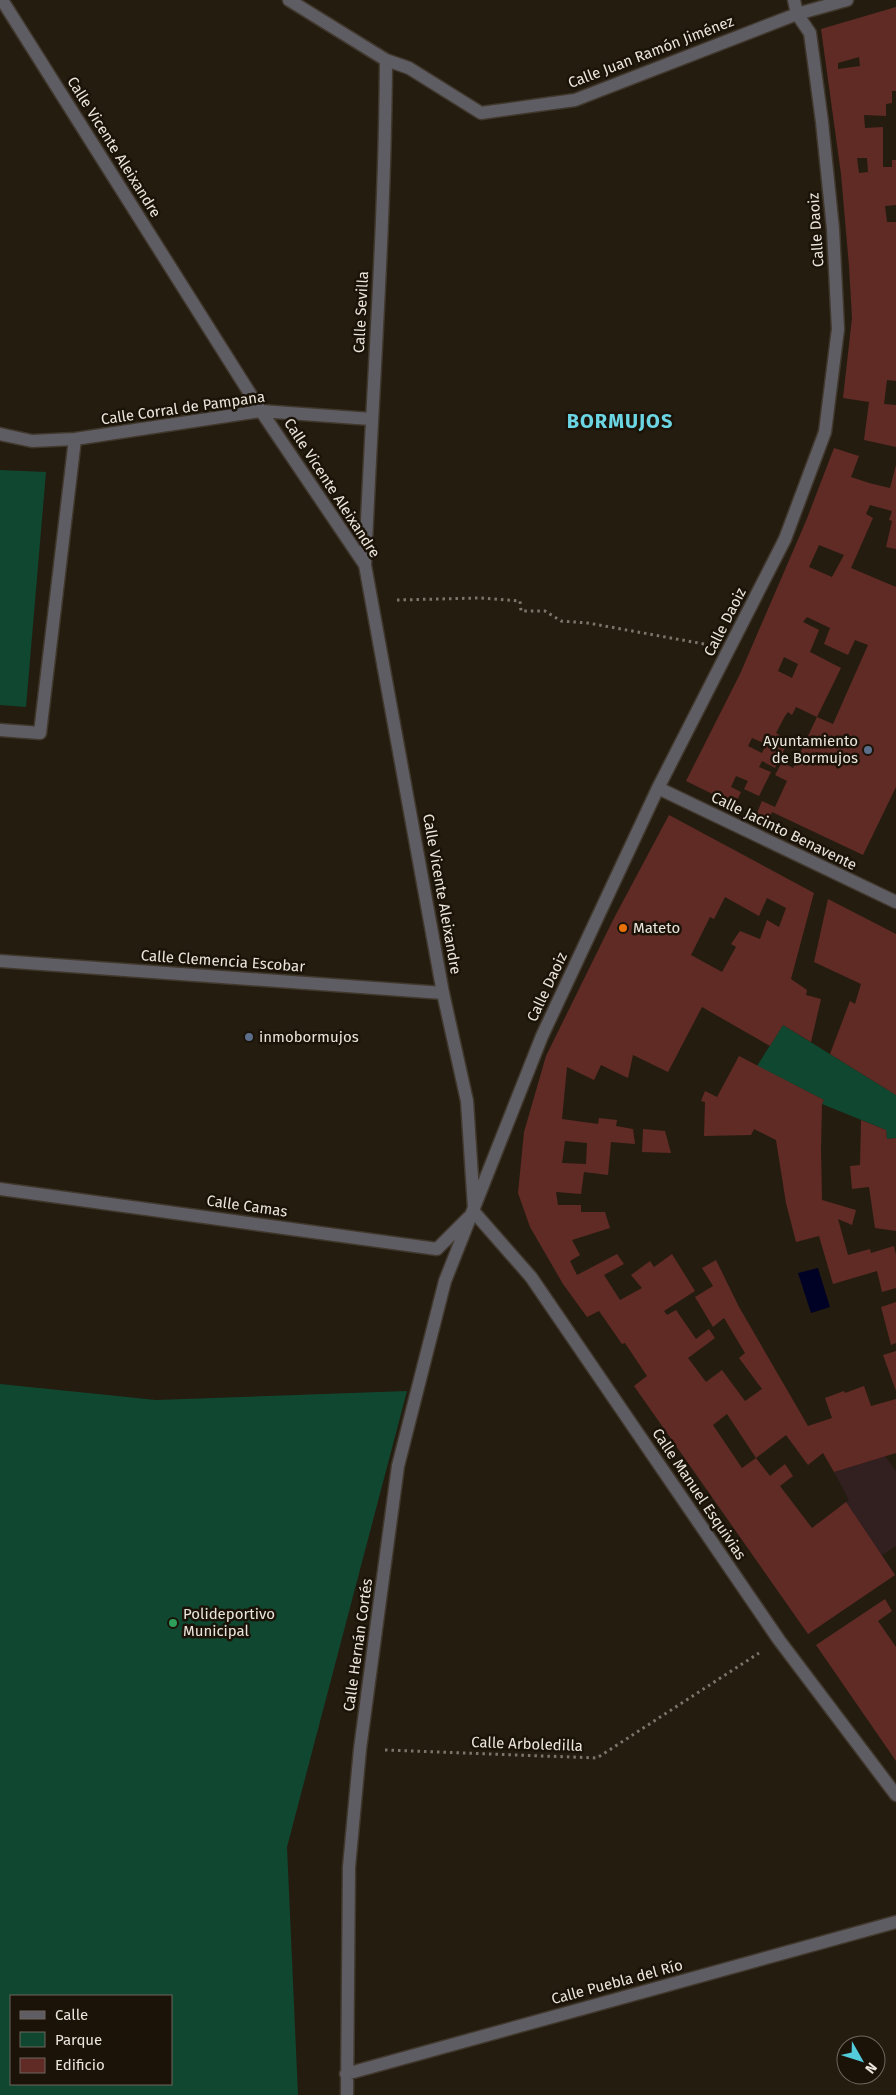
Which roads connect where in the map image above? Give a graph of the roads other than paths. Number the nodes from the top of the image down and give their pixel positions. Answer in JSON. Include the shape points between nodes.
{"nodes":[{"id":1,"x":2,"y":0,"type":"edge"},
{"id":2,"x":289,"y":0,"type":"edge"},
{"id":3,"x":794,"y":0,"type":"edge"},
{"id":4,"x":846,"y":0,"type":"edge"},
{"id":5,"x":797,"y":14,"type":"junction"},
{"id":6,"x":386,"y":60,"type":"junction"},
{"id":7,"x":261,"y":411,"type":"junction"},
{"id":8,"x":371,"y":418,"type":"junction"},
{"id":9,"x":0,"y":434,"type":"edge"},
{"id":10,"x":74,"y":439,"type":"junction"},
{"id":11,"x":366,"y":565,"type":"junction"},
{"id":12,"x":0,"y":730,"type":"edge"},
{"id":13,"x":658,"y":788,"type":"junction"},
{"id":14,"x":896,"y":902,"type":"edge"},
{"id":15,"x":0,"y":961,"type":"edge"},
{"id":16,"x":444,"y":993,"type":"junction"},
{"id":17,"x":0,"y":1188,"type":"edge"},
{"id":18,"x":474,"y":1212,"type":"junction"},
{"id":19,"x":896,"y":1795,"type":"edge"},
{"id":20,"x":896,"y":1922,"type":"edge"},
{"id":21,"x":346,"y":2074,"type":"junction"},
{"id":22,"x":347,"y":2095,"type":"edge"}],
"edges":[{"from":1,"to":7,"type":"street","name":"Calle Vicente Aleixandre"},
{"from":2,"to":6,"type":"street","name":"Calle Juan Ramón Jiménez"},
{"from":3,"to":5,"type":"street","name":"Calle Daoiz"},
{"from":4,"to":5,"type":"street","name":"Calle Juan Ramón Jiménez"},
{"from":5,"to":6,"type":"street","name":"Calle Juan Ramón Jiménez","via":[[576,100],[481,114],[409,68]]},
{"from":5,"to":13,"type":"street","name":"Calle Daoiz","via":[[810,34],[833,229],[838,329],[825,432],[786,539]]},
{"from":6,"to":8,"type":"street","name":"Calle Sevilla","via":[[385,174]]},
{"from":7,"to":8,"type":"street","name":"Calle Corral de Pampana"},
{"from":7,"to":10,"type":"street","name":"Calle Corral de Pampana"},
{"from":7,"to":11,"type":"street","name":"Calle Vicente Aleixandre"},
{"from":8,"to":11,"type":"street","name":"Calle Sevilla"},
{"from":9,"to":10,"type":"street","name":"Calle Corral de Pampana","via":[[32,440]]},
{"from":10,"to":12,"type":"street","via":[[40,733]]},
{"from":11,"to":16,"type":"street","name":"Calle Vicente Aleixandre"},
{"from":13,"to":14,"type":"street","name":"Calle Jacinto Benavente"},
{"from":13,"to":18,"type":"street","name":"Calle Daoiz","via":[[542,1036]]},
{"from":15,"to":16,"type":"street","name":"Calle Clemencia Escobar"},
{"from":16,"to":18,"type":"street","name":"Calle Vicente Aleixandre","via":[[467,1101]]},
{"from":17,"to":18,"type":"street","name":"Calle Camas","via":[[438,1249]]},
{"from":18,"to":19,"type":"street","name":"Calle Manuel Esquivias","via":[[531,1277],[779,1640]]},
{"from":18,"to":21,"type":"street","name":"Calle Hernán Cortés","via":[[445,1282],[398,1466],[360,1749],[349,1867]]},
{"from":20,"to":21,"type":"street","name":"Calle Puebla del Río"},
{"from":21,"to":22,"type":"street","name":"Calle Hernán Cortés"}]}
